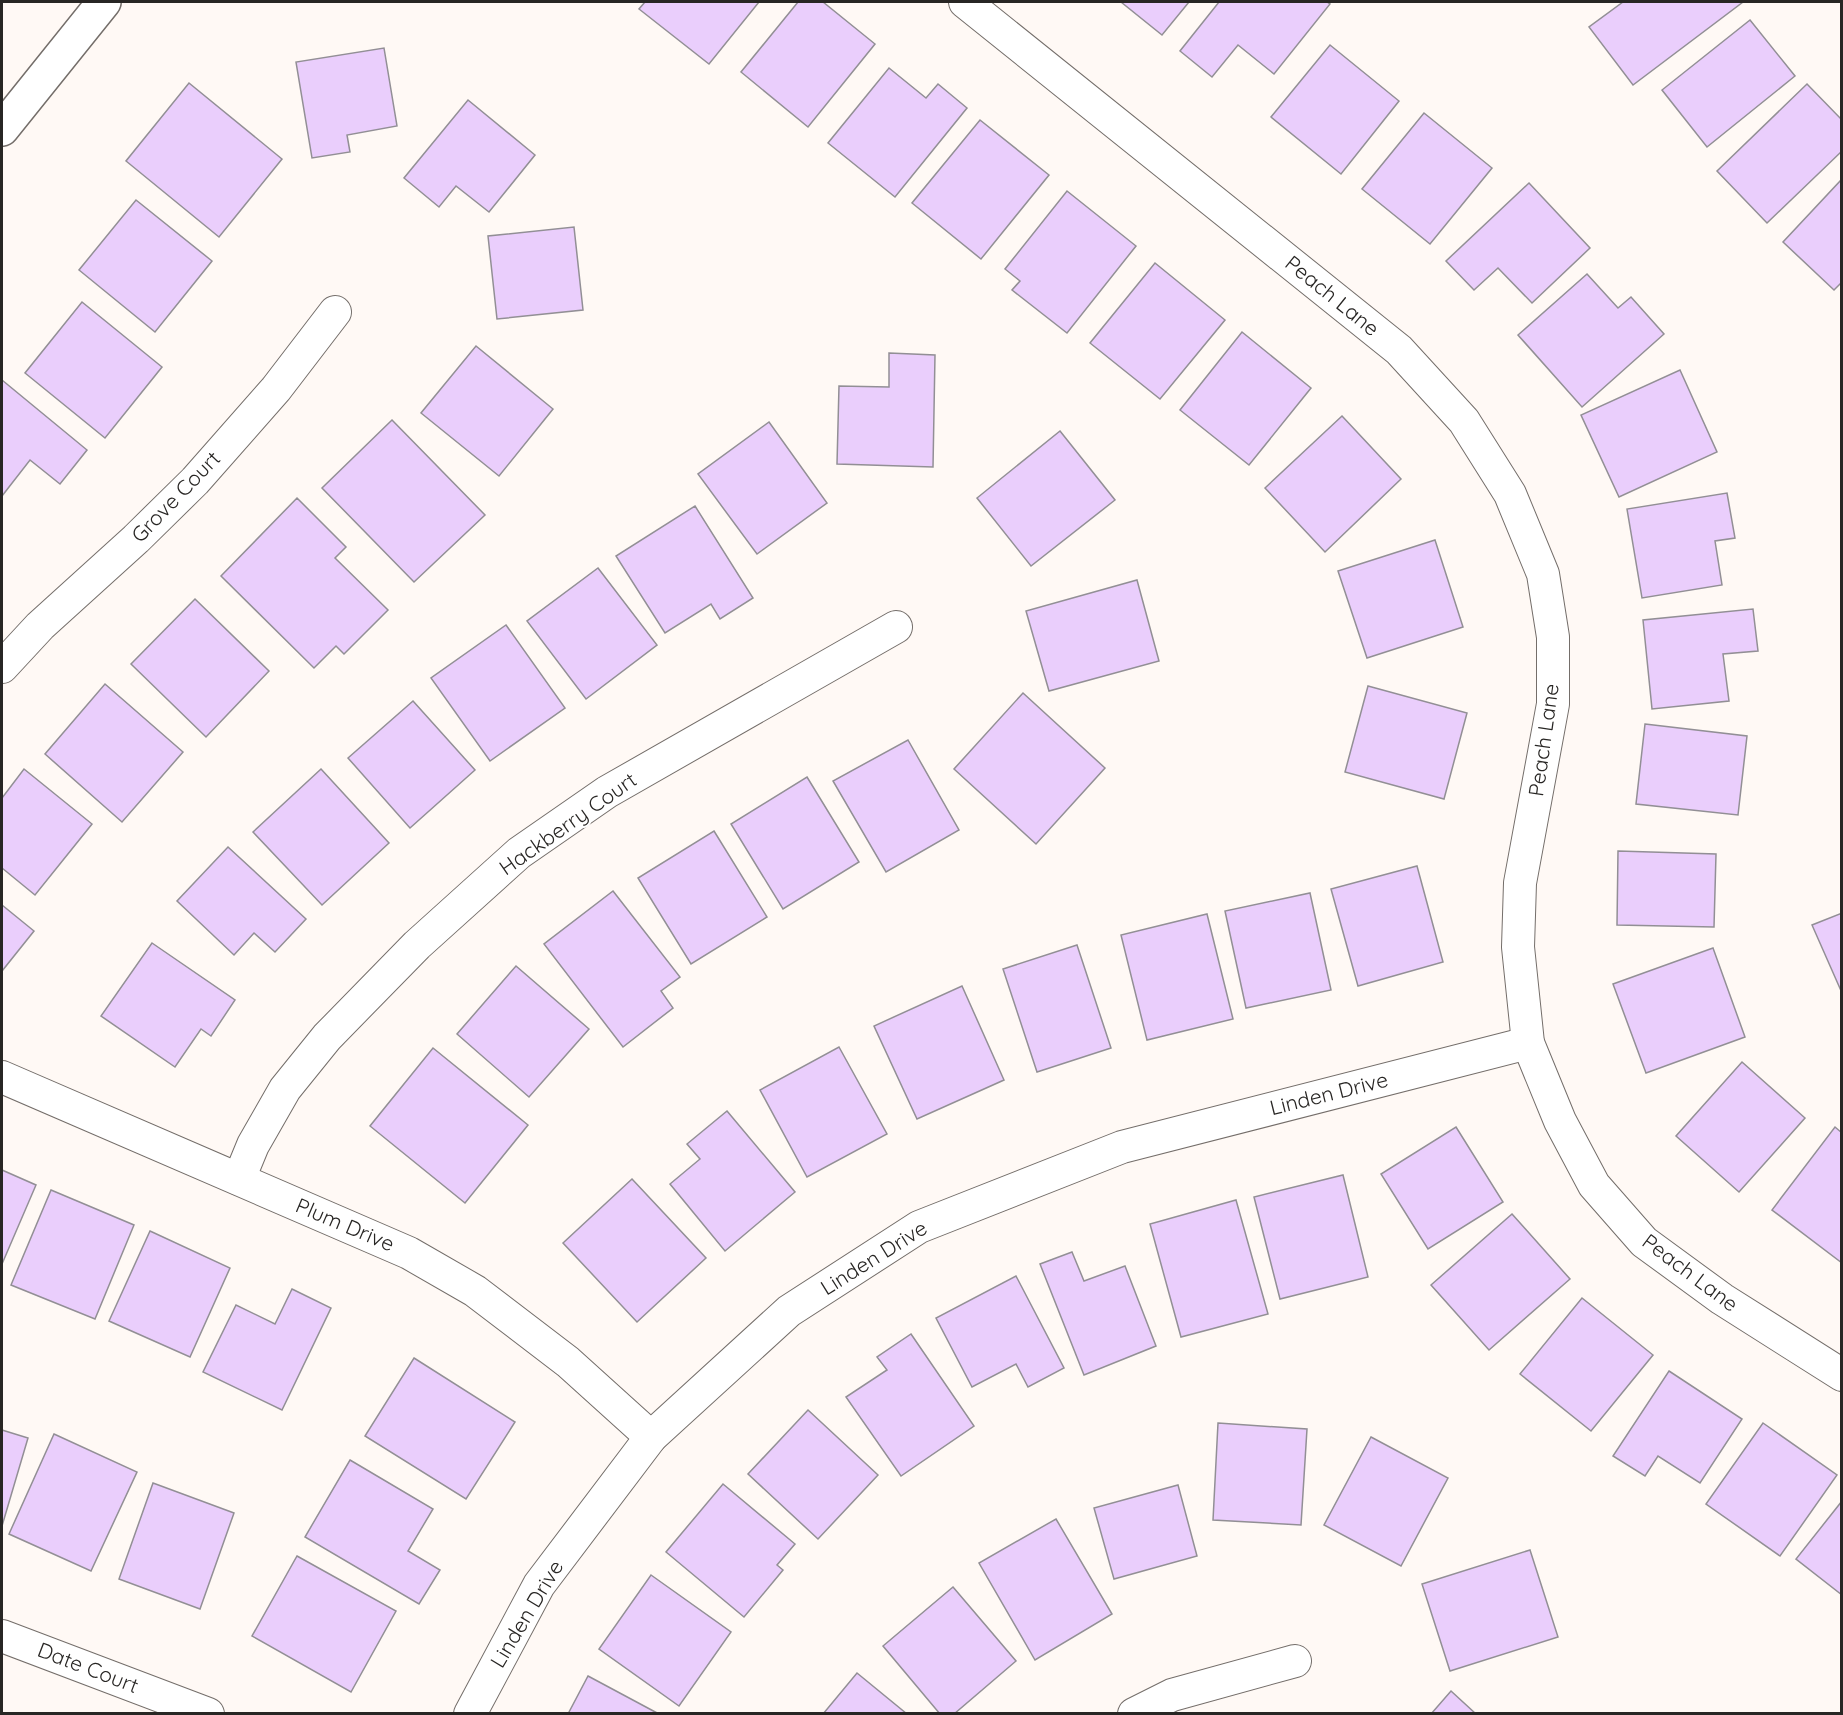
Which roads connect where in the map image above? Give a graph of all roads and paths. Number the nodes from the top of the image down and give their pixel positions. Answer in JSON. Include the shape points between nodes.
{"nodes":[{"id":1,"x":104,"y":2,"type":"edge"},
{"id":2,"x":965,"y":2,"type":"edge"},
{"id":3,"x":2,"y":129,"type":"edge"},
{"id":4,"x":335,"y":312,"type":"dead end"},
{"id":5,"x":896,"y":627,"type":"dead end"},
{"id":6,"x":2,"y":667,"type":"edge"},
{"id":7,"x":1528,"y":1043,"type":"junction"},
{"id":8,"x":2,"y":1077,"type":"edge"},
{"id":9,"x":239,"y":1179,"type":"junction"},
{"id":10,"x":1842,"y":1375,"type":"edge"},
{"id":11,"x":651,"y":1437,"type":"junction"},
{"id":12,"x":2,"y":1636,"type":"edge"},
{"id":13,"x":1294,"y":1661,"type":"dead end"},
{"id":14,"x":208,"y":1713,"type":"edge"},
{"id":15,"x":470,"y":1713,"type":"edge"},
{"id":16,"x":1134,"y":1713,"type":"edge"}],
"edges":[{"from":1,"to":3,"type":"street"},
{"from":2,"to":7,"type":"street","name":"Peach Lane","via":[[1399,350],[1464,421],[1510,494],[1543,574],[1553,637],[1553,704],[1520,883],[1518,947]]},
{"from":4,"to":6,"type":"street","name":"Grove Court","via":[[276,389],[195,481],[40,626]]},
{"from":5,"to":9,"type":"street","name":"Hackberry Court","via":[[607,792],[519,853],[417,945],[327,1037],[285,1089],[253,1144]]},
{"from":7,"to":10,"type":"street","name":"Peach Lane","via":[[1560,1120],[1594,1185],[1644,1242],[1722,1299]]},
{"from":7,"to":11,"type":"street","name":"Linden Drive","via":[[1122,1147],[919,1227],[789,1311]]},
{"from":8,"to":9,"type":"street","name":"Plum Drive"},
{"from":9,"to":11,"type":"street","name":"Plum Drive","via":[[409,1253],[475,1291],[568,1362]]},
{"from":11,"to":15,"type":"street","name":"Linden Drive","via":[[539,1585]]},
{"from":12,"to":14,"type":"street","name":"Date Court"},
{"from":13,"to":16,"type":"street","via":[[1172,1695]]}]}
